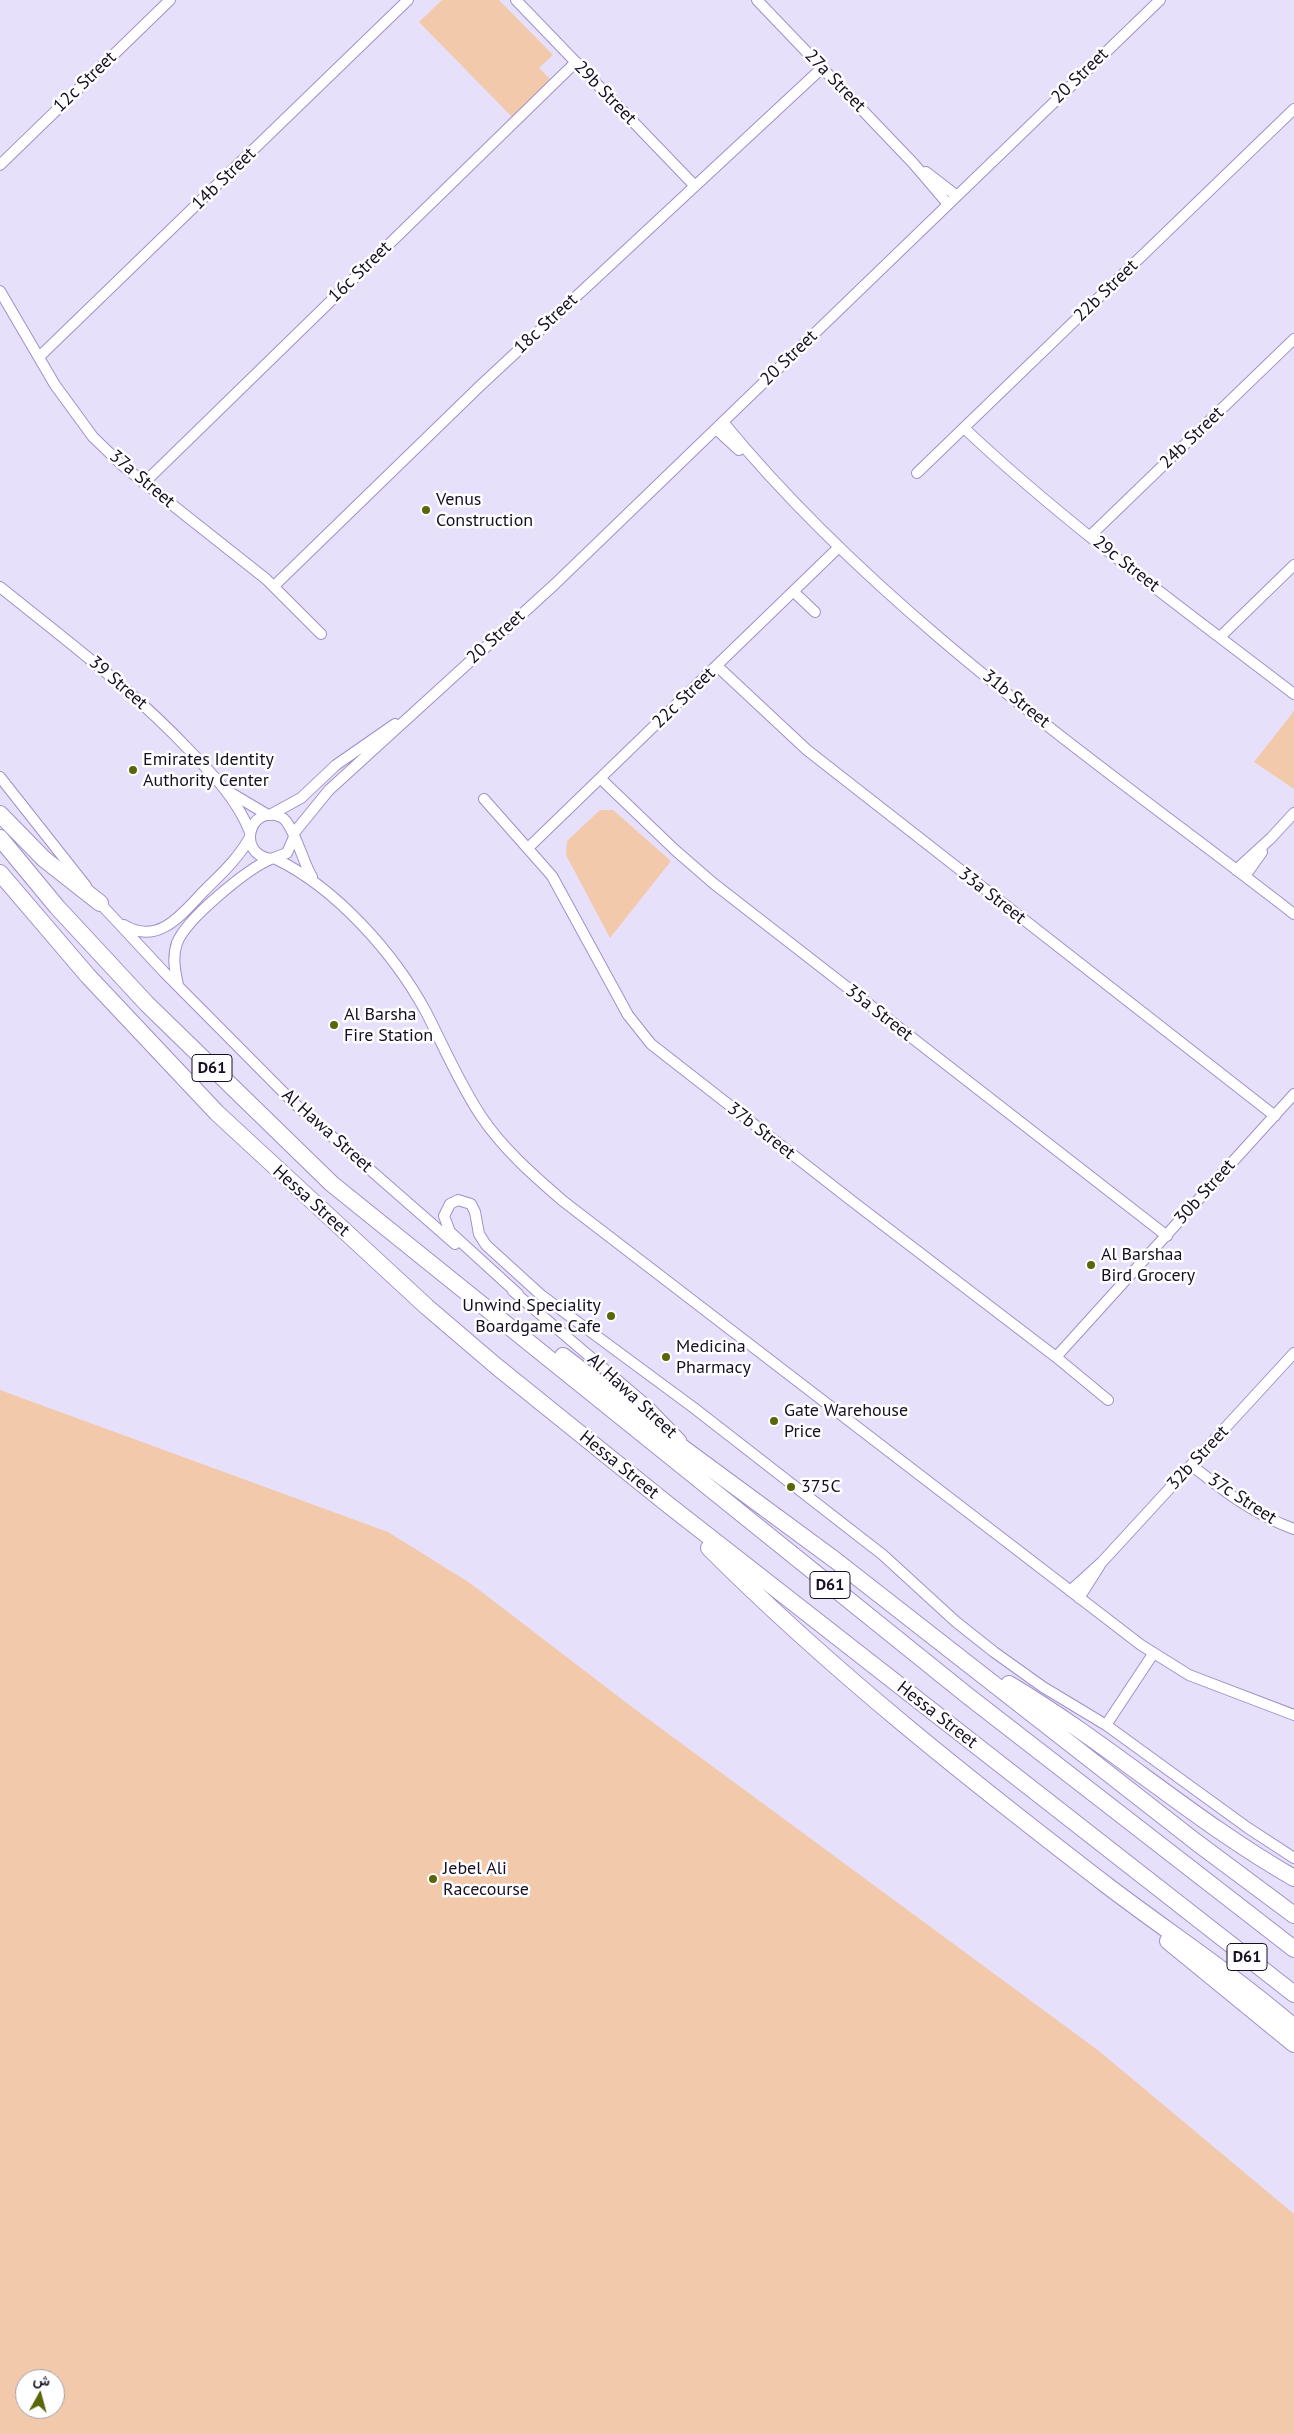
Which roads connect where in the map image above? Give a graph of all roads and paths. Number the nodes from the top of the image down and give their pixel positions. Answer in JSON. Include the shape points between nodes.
{"nodes":[{"id":1,"x":170,"y":0,"type":"edge"},
{"id":2,"x":408,"y":0,"type":"edge"},
{"id":3,"x":516,"y":0,"type":"edge"},
{"id":4,"x":757,"y":0,"type":"edge"},
{"id":5,"x":1160,"y":0,"type":"edge"},
{"id":6,"x":576,"y":62,"type":"junction"},
{"id":7,"x":822,"y":68,"type":"junction"},
{"id":8,"x":1294,"y":109,"type":"edge"},
{"id":9,"x":913,"y":163,"type":"junction"},
{"id":10,"x":0,"y":165,"type":"edge"},
{"id":11,"x":695,"y":186,"type":"junction"},
{"id":12,"x":957,"y":196,"type":"junction"},
{"id":13,"x":948,"y":204,"type":"junction"},
{"id":14,"x":0,"y":292,"type":"edge"},
{"id":15,"x":1294,"y":339,"type":"edge"},
{"id":16,"x":39,"y":358,"type":"junction"},
{"id":17,"x":719,"y":426,"type":"junction"},
{"id":18,"x":964,"y":428,"type":"junction"},
{"id":19,"x":917,"y":473,"type":"dead end"},
{"id":20,"x":144,"y":483,"type":"junction"},
{"id":21,"x":1090,"y":536,"type":"junction"},
{"id":22,"x":838,"y":548,"type":"junction"},
{"id":23,"x":1294,"y":565,"type":"edge"},
{"id":24,"x":274,"y":586,"type":"junction"},
{"id":25,"x":0,"y":587,"type":"edge"},
{"id":26,"x":794,"y":592,"type":"junction"},
{"id":27,"x":815,"y":612,"type":"dead end"},
{"id":28,"x":321,"y":634,"type":"dead end"},
{"id":29,"x":1220,"y":637,"type":"junction"},
{"id":30,"x":717,"y":666,"type":"junction"},
{"id":31,"x":1294,"y":694,"type":"edge"},
{"id":32,"x":414,"y":711,"type":"junction"},
{"id":33,"x":0,"y":776,"type":"edge"},
{"id":34,"x":601,"y":779,"type":"junction"},
{"id":35,"x":226,"y":789,"type":"junction"},
{"id":36,"x":484,"y":799,"type":"dead end"},
{"id":37,"x":0,"y":814,"type":"edge"},
{"id":38,"x":1294,"y":814,"type":"edge"},
{"id":39,"x":269,"y":815,"type":"junction"},
{"id":40,"x":250,"y":834,"type":"junction"},
{"id":41,"x":294,"y":835,"type":"junction"},
{"id":42,"x":0,"y":838,"type":"edge"},
{"id":43,"x":528,"y":848,"type":"junction"},
{"id":44,"x":274,"y":859,"type":"junction"},
{"id":45,"x":0,"y":873,"type":"edge"},
{"id":46,"x":1241,"y":873,"type":"junction"},
{"id":47,"x":314,"y":880,"type":"junction"},
{"id":48,"x":104,"y":908,"type":"junction"},
{"id":49,"x":1294,"y":914,"type":"edge"},
{"id":50,"x":178,"y":985,"type":"junction"},
{"id":51,"x":1294,"y":1094,"type":"edge"},
{"id":52,"x":1274,"y":1116,"type":"junction"},
{"id":53,"x":1167,"y":1236,"type":"junction"},
{"id":54,"x":446,"y":1275,"type":"junction"},
{"id":55,"x":518,"y":1294,"type":"junction"},
{"id":56,"x":1294,"y":1353,"type":"edge"},
{"id":57,"x":1056,"y":1357,"type":"junction"},
{"id":58,"x":1108,"y":1400,"type":"dead end"},
{"id":59,"x":687,"y":1451,"type":"junction"},
{"id":60,"x":1191,"y":1465,"type":"junction"},
{"id":61,"x":666,"y":1503,"type":"junction"},
{"id":62,"x":1294,"y":1529,"type":"edge"},
{"id":63,"x":1102,"y":1562,"type":"junction"},
{"id":64,"x":1070,"y":1591,"type":"junction"},
{"id":65,"x":1079,"y":1598,"type":"junction"},
{"id":66,"x":1153,"y":1654,"type":"junction"},
{"id":67,"x":960,"y":1657,"type":"junction"},
{"id":68,"x":1294,"y":1715,"type":"edge"},
{"id":69,"x":1106,"y":1725,"type":"junction"},
{"id":70,"x":1294,"y":1858,"type":"edge"},
{"id":71,"x":1294,"y":1878,"type":"edge"},
{"id":72,"x":1110,"y":1887,"type":"junction"},
{"id":73,"x":1294,"y":1915,"type":"edge"},
{"id":74,"x":1294,"y":1949,"type":"edge"},
{"id":75,"x":1226,"y":1971,"type":"junction"},
{"id":76,"x":1294,"y":1994,"type":"edge"},
{"id":77,"x":1294,"y":2001,"type":"edge"},
{"id":78,"x":1294,"y":2027,"type":"edge"},
{"id":79,"x":1294,"y":2044,"type":"edge"}],
"edges":[{"from":1,"to":10,"type":"street","name":"12c Street"},
{"from":2,"to":16,"type":"street","name":"14b Street"},
{"from":3,"to":6,"type":"street","name":"29b Street"},
{"from":4,"to":7,"type":"street","name":"27a Street"},
{"from":5,"to":12,"type":"street","name":"20 Street"},
{"from":6,"to":11,"type":"street","name":"29b Street"},
{"from":6,"to":20,"type":"street","name":"16c Street"},
{"from":7,"to":9,"type":"street","name":"27a Street"},
{"from":7,"to":11,"type":"street","name":"18c Street"},
{"from":8,"to":18,"type":"street","name":"22b Street"},
{"from":9,"to":12,"type":"street","name":"27a Street"},
{"from":9,"to":13,"type":"street","name":"27a Street"},
{"from":11,"to":24,"type":"street","name":"18c Street","via":[[481,384]]},
{"from":12,"to":13,"type":"street","name":"20 Street"},
{"from":13,"to":17,"type":"street","name":"20 Street"},
{"from":14,"to":16,"type":"street","name":"37a Street"},
{"from":15,"to":21,"type":"street","name":"24b Street"},
{"from":16,"to":20,"type":"street","name":"37a Street","via":[[93,437]]},
{"from":17,"to":22,"type":"street","name":"31b Street"},
{"from":17,"to":32,"type":"street","name":"20 Street","via":[[555,584]]},
{"from":18,"to":19,"type":"street","name":"22b Street"},
{"from":18,"to":21,"type":"street","name":"29c Street"},
{"from":20,"to":24,"type":"street","name":"37a Street"},
{"from":21,"to":29,"type":"street","name":"29c Street"},
{"from":22,"to":26,"type":"street","name":"22c Street"},
{"from":22,"to":46,"type":"street","name":"31b Street","via":[[1018,702]]},
{"from":23,"to":29,"type":"street"},
{"from":24,"to":28,"type":"street","name":"37a Street"},
{"from":25,"to":35,"type":"street","name":"39 Street","via":[[129,692]]},
{"from":26,"to":27,"type":"street"},
{"from":26,"to":30,"type":"street","name":"22c Street"},
{"from":29,"to":31,"type":"street","name":"29c Street"},
{"from":30,"to":34,"type":"street","name":"22c Street"},
{"from":30,"to":52,"type":"street","name":"33a Street","via":[[807,750]]},
{"from":32,"to":39,"type":"street","name":"20 Street","via":[[345,758],[301,798]]},
{"from":32,"to":41,"type":"street","name":"20 Street","via":[[329,790]]},
{"from":33,"to":48,"type":"street","name":"Al Hawa Street"},
{"from":34,"to":43,"type":"street","name":"22c Street"},
{"from":34,"to":53,"type":"street","name":"35a Street","via":[[713,882]]},
{"from":35,"to":39,"type":"street","name":"39 Street"},
{"from":35,"to":40,"type":"street","name":"39 Street"},
{"from":36,"to":43,"type":"street","name":"37b Street"},
{"from":37,"to":48,"type":"main road","via":[[44,859]]},
{"from":38,"to":46,"type":"street"},
{"from":39,"to":40,"type":"street","via":[[257,821]]},
{"from":39,"to":41,"type":"street","via":[[283,818],[290,824]]},
{"from":40,"to":44,"type":"street","via":[[254,850]]},
{"from":40,"to":48,"type":"street","via":[[233,862],[173,922],[161,929],[132,930]]},
{"from":41,"to":44,"type":"street","via":[[291,848]]},
{"from":41,"to":47,"type":"street"},
{"from":42,"to":54,"type":"main road","name":"Hessa Street","number":"D61","via":[[77,929],[147,1004],[332,1184]]},
{"from":43,"to":57,"type":"street","name":"37b Street","via":[[562,892],[628,1015],[651,1044]]},
{"from":44,"to":47,"type":"street"},
{"from":44,"to":50,"type":"street","via":[[239,877],[184,930],[174,958]]},
{"from":45,"to":61,"type":"main road","name":"Hessa Street","number":"D61","via":[[126,1018],[258,1153],[434,1313]]},
{"from":46,"to":49,"type":"street","name":"31b Street"},
{"from":47,"to":64,"type":"street","via":[[367,931],[402,974],[425,1011],[472,1103],[497,1138],[525,1167],[583,1216]]},
{"from":48,"to":50,"type":"street","name":"Al Hawa Street"},
{"from":50,"to":55,"type":"street","name":"Al Hawa Street","via":[[295,1104],[425,1220],[496,1280]]},
{"from":51,"to":52,"type":"street","name":"30b Street"},
{"from":52,"to":53,"type":"street","name":"30b Street"},
{"from":53,"to":57,"type":"street","name":"30b Street"},
{"from":54,"to":59,"type":"main road","name":"Hessa Street","number":"D61","via":[[496,1306]]},
{"from":54,"to":74,"type":"main road","name":"Hessa Street","number":"D61","via":[[950,1682]]},
{"from":55,"to":59,"type":"street","name":"Al Hawa Street","via":[[662,1419]]},
{"from":55,"to":69,"type":"street","via":[[450,1232],[444,1216],[450,1204],[462,1200],[471,1204],[479,1234],[486,1245],[561,1310],[694,1408],[883,1555],[994,1652],[1043,1687]]},
{"from":56,"to":60,"type":"street","name":"32b Street"},
{"from":57,"to":58,"type":"street","name":"37b Street"},
{"from":59,"to":67,"type":"main road","name":"Hessa Street","number":"D61"},
{"from":60,"to":62,"type":"street","name":"37c Street","via":[[1250,1509]]},
{"from":60,"to":63,"type":"street","name":"32b Street"},
{"from":61,"to":72,"type":"main road","via":[[821,1655],[908,1729]]},
{"from":61,"to":76,"type":"main road","name":"Hessa Street","number":"D61"},
{"from":63,"to":64,"type":"street","name":"32b Street"},
{"from":63,"to":65,"type":"street","name":"32b Street"},
{"from":64,"to":65,"type":"street"},
{"from":65,"to":66,"type":"street"},
{"from":66,"to":68,"type":"street","via":[[1196,1678]]},
{"from":66,"to":69,"type":"street"},
{"from":67,"to":71,"type":"main road","via":[[1059,1715],[1226,1836]]},
{"from":67,"to":73,"type":"main road","number":"D61"},
{"from":69,"to":70,"type":"street"},
{"from":72,"to":75,"type":"main road"},
{"from":72,"to":79,"type":"main road","via":[[1149,1924]]},
{"from":75,"to":77,"type":"main road","via":[[1266,1984]]},
{"from":75,"to":78,"type":"main road"}]}
